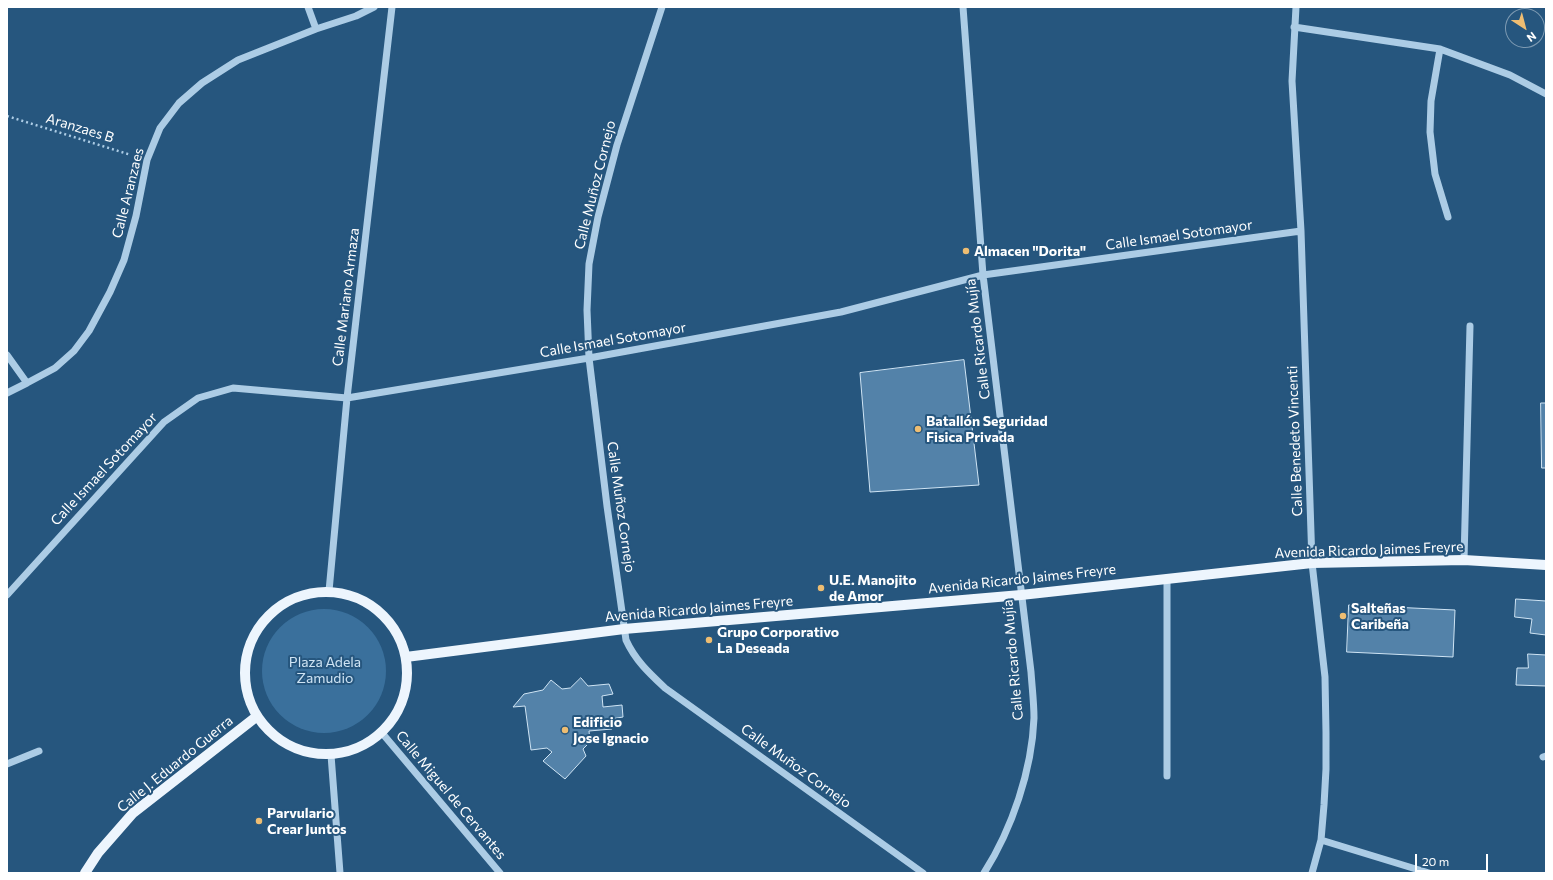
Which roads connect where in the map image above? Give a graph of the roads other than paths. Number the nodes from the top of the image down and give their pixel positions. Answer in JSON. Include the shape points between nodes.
{"nodes":[{"id":1,"x":308,"y":7,"type":"edge"},
{"id":2,"x":374,"y":7,"type":"edge"},
{"id":3,"x":392,"y":7,"type":"edge"},
{"id":4,"x":662,"y":7,"type":"edge"},
{"id":5,"x":964,"y":7,"type":"edge"},
{"id":6,"x":1296,"y":7,"type":"edge"},
{"id":7,"x":1294,"y":27,"type":"junction"},
{"id":8,"x":316,"y":29,"type":"junction"},
{"id":9,"x":1440,"y":49,"type":"junction"},
{"id":10,"x":1546,"y":94,"type":"edge"},
{"id":11,"x":1448,"y":217,"type":"dead end"},
{"id":12,"x":1301,"y":231,"type":"junction"},
{"id":13,"x":983,"y":275,"type":"junction"},
{"id":14,"x":1470,"y":326,"type":"dead end"},
{"id":15,"x":7,"y":355,"type":"edge"},
{"id":16,"x":589,"y":358,"type":"junction"},
{"id":17,"x":27,"y":383,"type":"junction"},
{"id":18,"x":7,"y":392,"type":"edge"},
{"id":19,"x":347,"y":398,"type":"junction"},
{"id":20,"x":1464,"y":560,"type":"junction"},
{"id":21,"x":1312,"y":563,"type":"junction"},
{"id":22,"x":1546,"y":565,"type":"edge"},
{"id":23,"x":1167,"y":578,"type":"junction"},
{"id":24,"x":329,"y":591,"type":"junction"},
{"id":25,"x":7,"y":594,"type":"edge"},
{"id":26,"x":1021,"y":595,"type":"junction"},
{"id":27,"x":624,"y":629,"type":"junction"},
{"id":28,"x":406,"y":657,"type":"junction"},
{"id":29,"x":256,"y":716,"type":"junction"},
{"id":30,"x":382,"y":733,"type":"junction"},
{"id":31,"x":39,"y":751,"type":"dead end"},
{"id":32,"x":331,"y":755,"type":"junction"},
{"id":33,"x":7,"y":764,"type":"edge"},
{"id":34,"x":1167,"y":776,"type":"dead end"},
{"id":35,"x":1321,"y":840,"type":"junction"},
{"id":36,"x":85,"y":873,"type":"edge"},
{"id":37,"x":340,"y":873,"type":"edge"},
{"id":38,"x":500,"y":873,"type":"edge"},
{"id":39,"x":923,"y":873,"type":"edge"},
{"id":40,"x":984,"y":873,"type":"edge"},
{"id":41,"x":1312,"y":873,"type":"edge"},
{"id":42,"x":1429,"y":873,"type":"edge"}],
"edges":[{"from":1,"to":8,"type":"street"},
{"from":2,"to":8,"type":"street","name":"Calle Aranzaes","via":[[356,16]]},
{"from":3,"to":19,"type":"street","name":"Calle Mariano Armaza"},
{"from":4,"to":16,"type":"street","name":"Calle Muñoz Cornejo","via":[[617,145],[598,217],[589,264]]},
{"from":5,"to":13,"type":"street","name":"Calle Ricardo Mujía"},
{"from":6,"to":7,"type":"street","name":"Calle Benedeto Vincenti"},
{"from":7,"to":9,"type":"street"},
{"from":7,"to":12,"type":"street","name":"Calle Benedeto Vincenti","via":[[1292,81]]},
{"from":8,"to":17,"type":"street","name":"Calle Aranzaes","via":[[238,60],[202,83],[179,103],[160,128],[147,160],[124,260],[89,331],[74,351],[55,368]]},
{"from":9,"to":10,"type":"street","via":[[1510,75]]},
{"from":9,"to":11,"type":"street","via":[[1431,101],[1430,132],[1435,174]]},
{"from":12,"to":13,"type":"street","name":"Calle Ismael Sotomayor"},
{"from":12,"to":21,"type":"street","name":"Calle Benedeto Vincenti"},
{"from":13,"to":16,"type":"street","name":"Calle Ismael Sotomayor","via":[[841,312]]},
{"from":13,"to":26,"type":"street","name":"Calle Ricardo Mujía"},
{"from":14,"to":20,"type":"street"},
{"from":15,"to":17,"type":"street"},
{"from":16,"to":19,"type":"street","name":"Calle Ismael Sotomayor"},
{"from":16,"to":27,"type":"street","name":"Calle Muñoz Cornejo"},
{"from":17,"to":18,"type":"street","name":"Calle Aranzaes"},
{"from":19,"to":24,"type":"street","name":"Calle Mariano Armaza"},
{"from":19,"to":25,"type":"street","name":"Calle Ismael Sotomayor","via":[[233,388],[198,398],[164,422]]},
{"from":20,"to":21,"type":"main road","name":"Avenida Ricardo Jaimes Freyre"},
{"from":20,"to":22,"type":"main road","name":"Avenida Ricardo Jaimes Freyre"},
{"from":21,"to":23,"type":"main road","name":"Avenida Ricardo Jaimes Freyre"},
{"from":21,"to":35,"type":"street","name":"Calle Benedeto Vincenti","via":[[1325,677],[1326,769]]},
{"from":23,"to":26,"type":"main road","name":"Avenida Ricardo Jaimes Freyre"},
{"from":23,"to":34,"type":"street"},
{"from":24,"to":28,"type":"main road","via":[[356,597],[379,611],[396,631]]},
{"from":24,"to":29,"type":"main road","via":[[304,595],[281,605],[262,622],[249,644],[244,668],[246,693]]},
{"from":26,"to":27,"type":"main road","name":"Avenida Ricardo Jaimes Freyre"},
{"from":26,"to":40,"type":"street","name":"Calle Ricardo Mujía","via":[[1034,718],[1028,761],[1017,803]]},
{"from":27,"to":28,"type":"main road","name":"Avenida Ricardo Jaimes Freyre"},
{"from":27,"to":39,"type":"street","name":"Calle Muñoz Cornejo","via":[[631,652],[665,688]]},
{"from":28,"to":30,"type":"main road","via":[[407,684],[398,711]]},
{"from":29,"to":32,"type":"main road","via":[[270,733],[288,746],[309,753]]},
{"from":29,"to":36,"type":"main road","name":"Calle J. Eduardo Guerra","via":[[133,813],[98,853]]},
{"from":30,"to":32,"type":"main road","via":[[358,748]]},
{"from":30,"to":38,"type":"street","name":"Calle Miguel de Cervantes"},
{"from":31,"to":33,"type":"street"},
{"from":32,"to":37,"type":"street"},
{"from":35,"to":41,"type":"street","name":"Calle Benedeto Vincenti"},
{"from":35,"to":42,"type":"street"}]}
